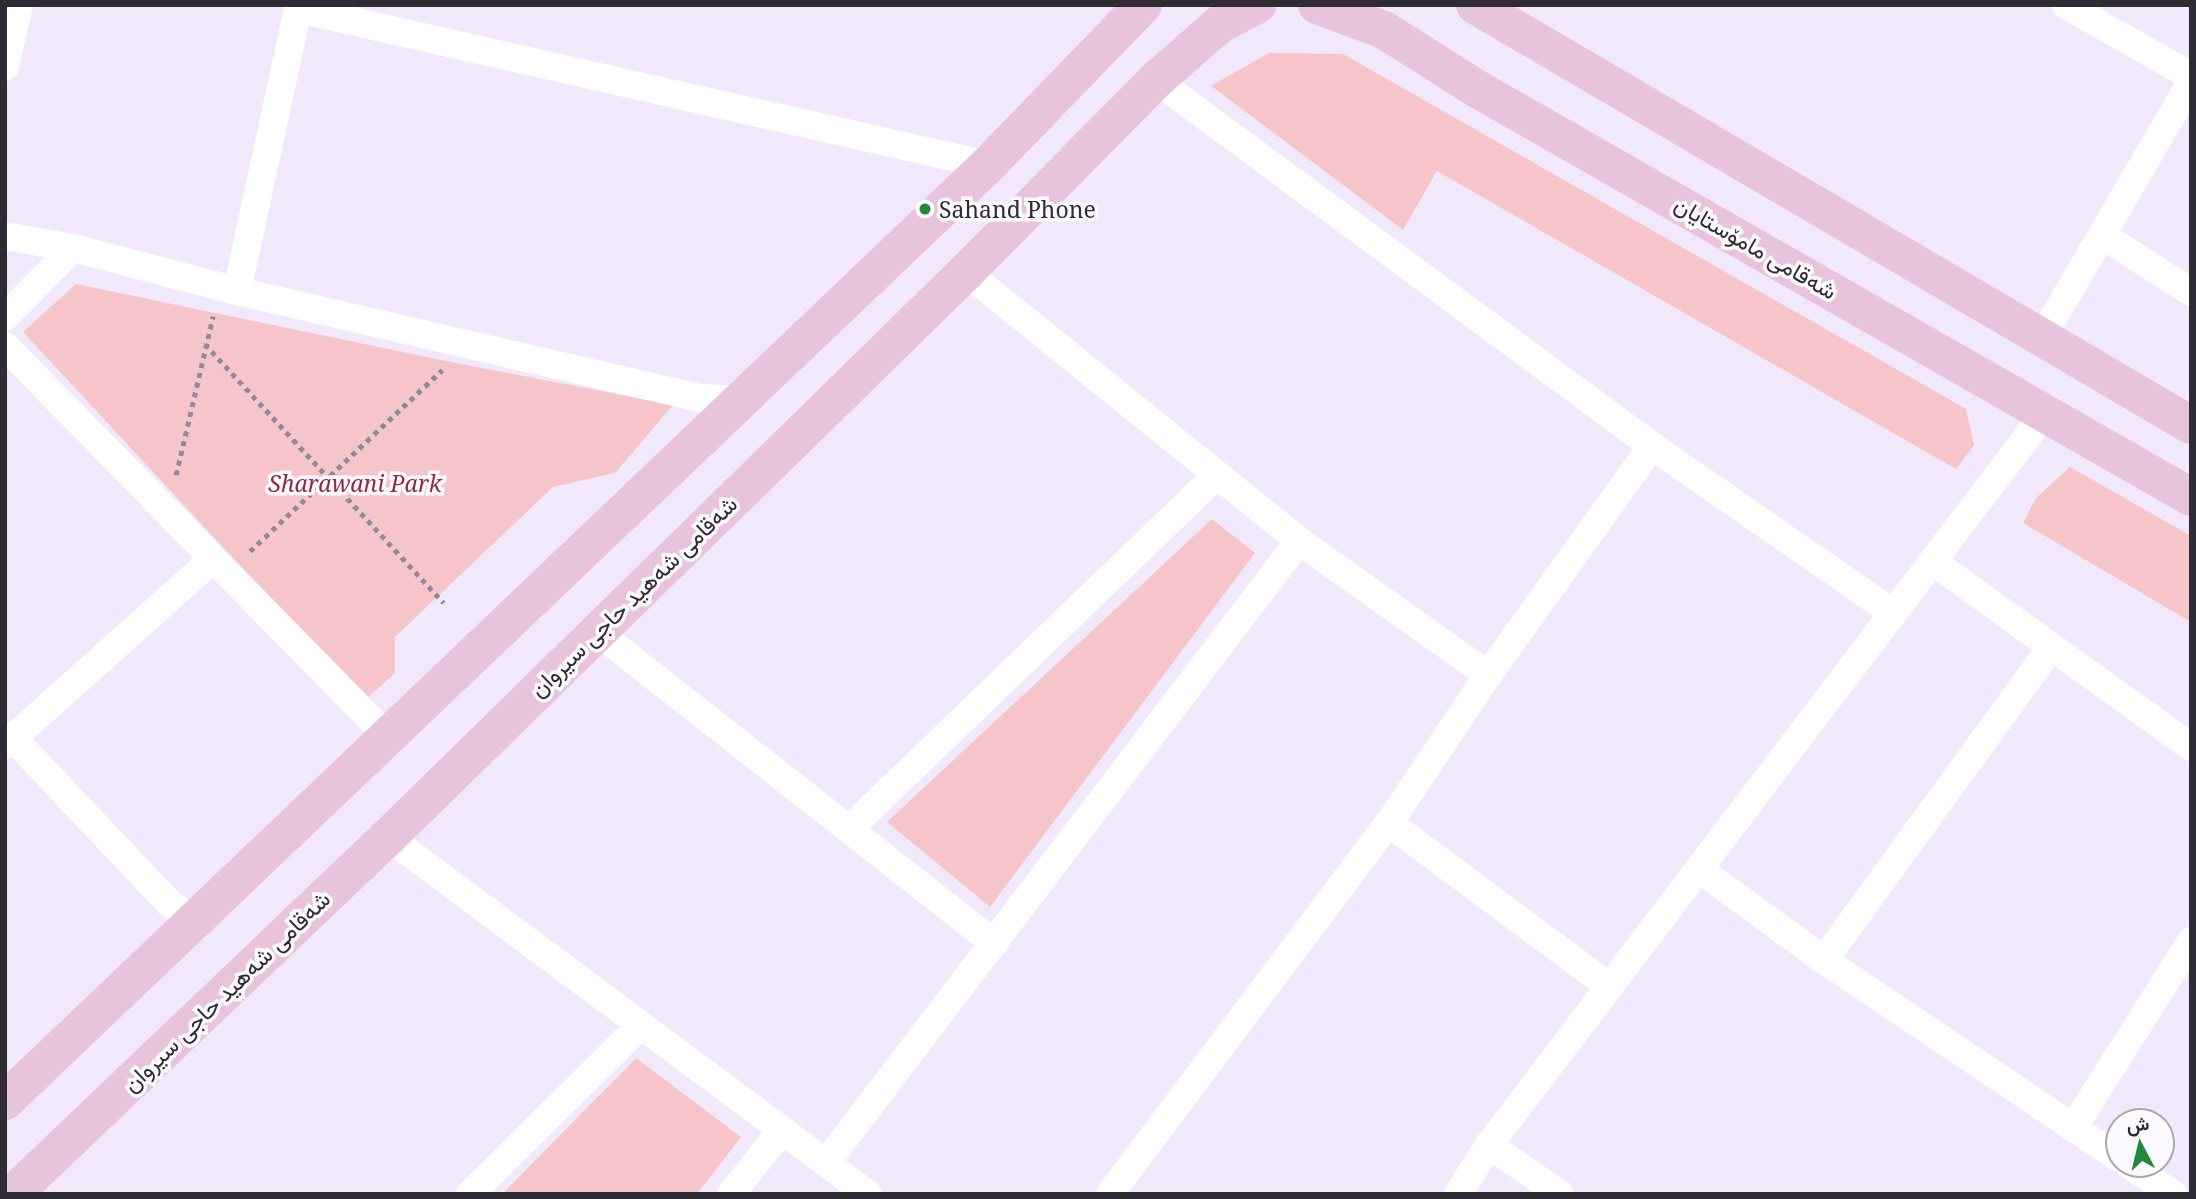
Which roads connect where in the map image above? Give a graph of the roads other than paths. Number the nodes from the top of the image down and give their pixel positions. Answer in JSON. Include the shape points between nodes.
{"nodes":[{"id":1,"x":19,"y":5,"type":"edge"},
{"id":2,"x":1257,"y":5,"type":"edge"},
{"id":3,"x":1317,"y":5,"type":"edge"},
{"id":4,"x":1475,"y":5,"type":"edge"},
{"id":5,"x":2066,"y":5,"type":"edge"},
{"id":6,"x":1140,"y":6,"type":"edge"},
{"id":7,"x":299,"y":7,"type":"edge"},
{"id":8,"x":5,"y":67,"type":"edge"},
{"id":9,"x":2191,"y":76,"type":"edge"},
{"id":10,"x":1156,"y":80,"type":"junction"},
{"id":11,"x":2191,"y":82,"type":"edge"},
{"id":12,"x":988,"y":165,"type":"junction"},
{"id":13,"x":2102,"y":235,"type":"junction"},
{"id":14,"x":5,"y":236,"type":"edge"},
{"id":15,"x":74,"y":248,"type":"junction"},
{"id":16,"x":966,"y":272,"type":"junction"},
{"id":17,"x":237,"y":291,"type":"junction"},
{"id":18,"x":2191,"y":292,"type":"edge"},
{"id":19,"x":5,"y":317,"type":"edge"},
{"id":20,"x":2041,"y":339,"type":"junction"},
{"id":21,"x":5,"y":346,"type":"edge"},
{"id":22,"x":743,"y":400,"type":"junction"},
{"id":23,"x":2046,"y":412,"type":"junction"},
{"id":24,"x":2191,"y":425,"type":"edge"},
{"id":25,"x":1652,"y":446,"type":"junction"},
{"id":26,"x":1217,"y":475,"type":"junction"},
{"id":27,"x":2191,"y":497,"type":"edge"},
{"id":28,"x":1299,"y":541,"type":"junction"},
{"id":29,"x":225,"y":561,"type":"junction"},
{"id":30,"x":1935,"y":563,"type":"junction"},
{"id":31,"x":1893,"y":613,"type":"junction"},
{"id":32,"x":596,"y":631,"type":"junction"},
{"id":33,"x":2050,"y":649,"type":"junction"},
{"id":34,"x":1488,"y":675,"type":"junction"},
{"id":35,"x":388,"y":737,"type":"junction"},
{"id":36,"x":9,"y":741,"type":"edge"},
{"id":37,"x":2191,"y":747,"type":"edge"},
{"id":38,"x":1390,"y":823,"type":"junction"},
{"id":39,"x":849,"y":829,"type":"junction"},
{"id":40,"x":387,"y":836,"type":"junction"},
{"id":41,"x":1699,"y":869,"type":"junction"},
{"id":42,"x":195,"y":920,"type":"junction"},
{"id":43,"x":2191,"y":941,"type":"edge"},
{"id":44,"x":993,"y":943,"type":"junction"},
{"id":45,"x":1824,"y":960,"type":"junction"},
{"id":46,"x":1610,"y":987,"type":"junction"},
{"id":47,"x":641,"y":1025,"type":"junction"},
{"id":48,"x":5,"y":1101,"type":"edge"},
{"id":49,"x":2073,"y":1128,"type":"junction"},
{"id":50,"x":782,"y":1130,"type":"junction"},
{"id":51,"x":1489,"y":1145,"type":"junction"},
{"id":52,"x":2105,"y":1149,"type":"edge"},
{"id":53,"x":826,"y":1163,"type":"junction"},
{"id":54,"x":2149,"y":1178,"type":"edge"},
{"id":55,"x":13,"y":1194,"type":"edge"},
{"id":56,"x":470,"y":1194,"type":"edge"},
{"id":57,"x":731,"y":1194,"type":"edge"},
{"id":58,"x":868,"y":1194,"type":"edge"},
{"id":59,"x":1110,"y":1194,"type":"edge"},
{"id":60,"x":1458,"y":1194,"type":"edge"},
{"id":61,"x":1560,"y":1194,"type":"edge"},
{"id":62,"x":2173,"y":1194,"type":"edge"}],
"edges":[{"from":1,"to":8,"type":"street"},
{"from":2,"to":10,"type":"main road","name":"شەقامی شەهید حاجی سیروان","via":[[1220,24]]},
{"from":3,"to":23,"type":"main road","name":"شەقامی مامۆستایان","via":[[1384,30],[1491,96]]},
{"from":4,"to":20,"type":"main road"},
{"from":5,"to":9,"type":"street"},
{"from":6,"to":12,"type":"main road"},
{"from":7,"to":12,"type":"street"},
{"from":7,"to":17,"type":"street"},
{"from":10,"to":16,"type":"main road","name":"شەقامی شەهید حاجی سیروان"},
{"from":10,"to":25,"type":"street"},
{"from":11,"to":13,"type":"street"},
{"from":12,"to":22,"type":"main road"},
{"from":13,"to":18,"type":"street"},
{"from":13,"to":20,"type":"street"},
{"from":14,"to":15,"type":"street"},
{"from":15,"to":17,"type":"street"},
{"from":15,"to":19,"type":"street"},
{"from":16,"to":26,"type":"street"},
{"from":16,"to":32,"type":"main road","name":"شەقامی شەهید حاجی سیروان"},
{"from":17,"to":22,"type":"street","via":[[702,398]]},
{"from":20,"to":24,"type":"main road"},
{"from":21,"to":29,"type":"street"},
{"from":22,"to":35,"type":"main road"},
{"from":23,"to":27,"type":"main road","name":"شەقامی مامۆستایان"},
{"from":23,"to":30,"type":"street"},
{"from":25,"to":31,"type":"street"},
{"from":25,"to":34,"type":"street"},
{"from":26,"to":28,"type":"street"},
{"from":26,"to":39,"type":"street"},
{"from":28,"to":34,"type":"street"},
{"from":28,"to":44,"type":"street"},
{"from":29,"to":35,"type":"street"},
{"from":29,"to":36,"type":"street"},
{"from":30,"to":31,"type":"street"},
{"from":30,"to":33,"type":"street"},
{"from":31,"to":41,"type":"street"},
{"from":32,"to":39,"type":"street"},
{"from":32,"to":40,"type":"main road","name":"شەقامی شەهید حاجی سیروان"},
{"from":33,"to":37,"type":"street"},
{"from":33,"to":45,"type":"street"},
{"from":34,"to":38,"type":"street"},
{"from":35,"to":42,"type":"main road"},
{"from":36,"to":42,"type":"street","via":[[170,904]]},
{"from":38,"to":46,"type":"street"},
{"from":38,"to":59,"type":"street"},
{"from":39,"to":44,"type":"street"},
{"from":40,"to":47,"type":"street"},
{"from":40,"to":55,"type":"main road","name":"شەقامی شەهید حاجی سیروان"},
{"from":41,"to":45,"type":"street"},
{"from":41,"to":46,"type":"street"},
{"from":42,"to":48,"type":"main road"},
{"from":43,"to":49,"type":"street"},
{"from":44,"to":53,"type":"street"},
{"from":45,"to":49,"type":"street"},
{"from":46,"to":51,"type":"street"},
{"from":47,"to":50,"type":"street"},
{"from":47,"to":56,"type":"street"},
{"from":49,"to":52,"type":"street"},
{"from":50,"to":53,"type":"street"},
{"from":50,"to":57,"type":"street"},
{"from":51,"to":60,"type":"street"},
{"from":51,"to":61,"type":"street"},
{"from":53,"to":58,"type":"street"},
{"from":54,"to":62,"type":"street"}]}
